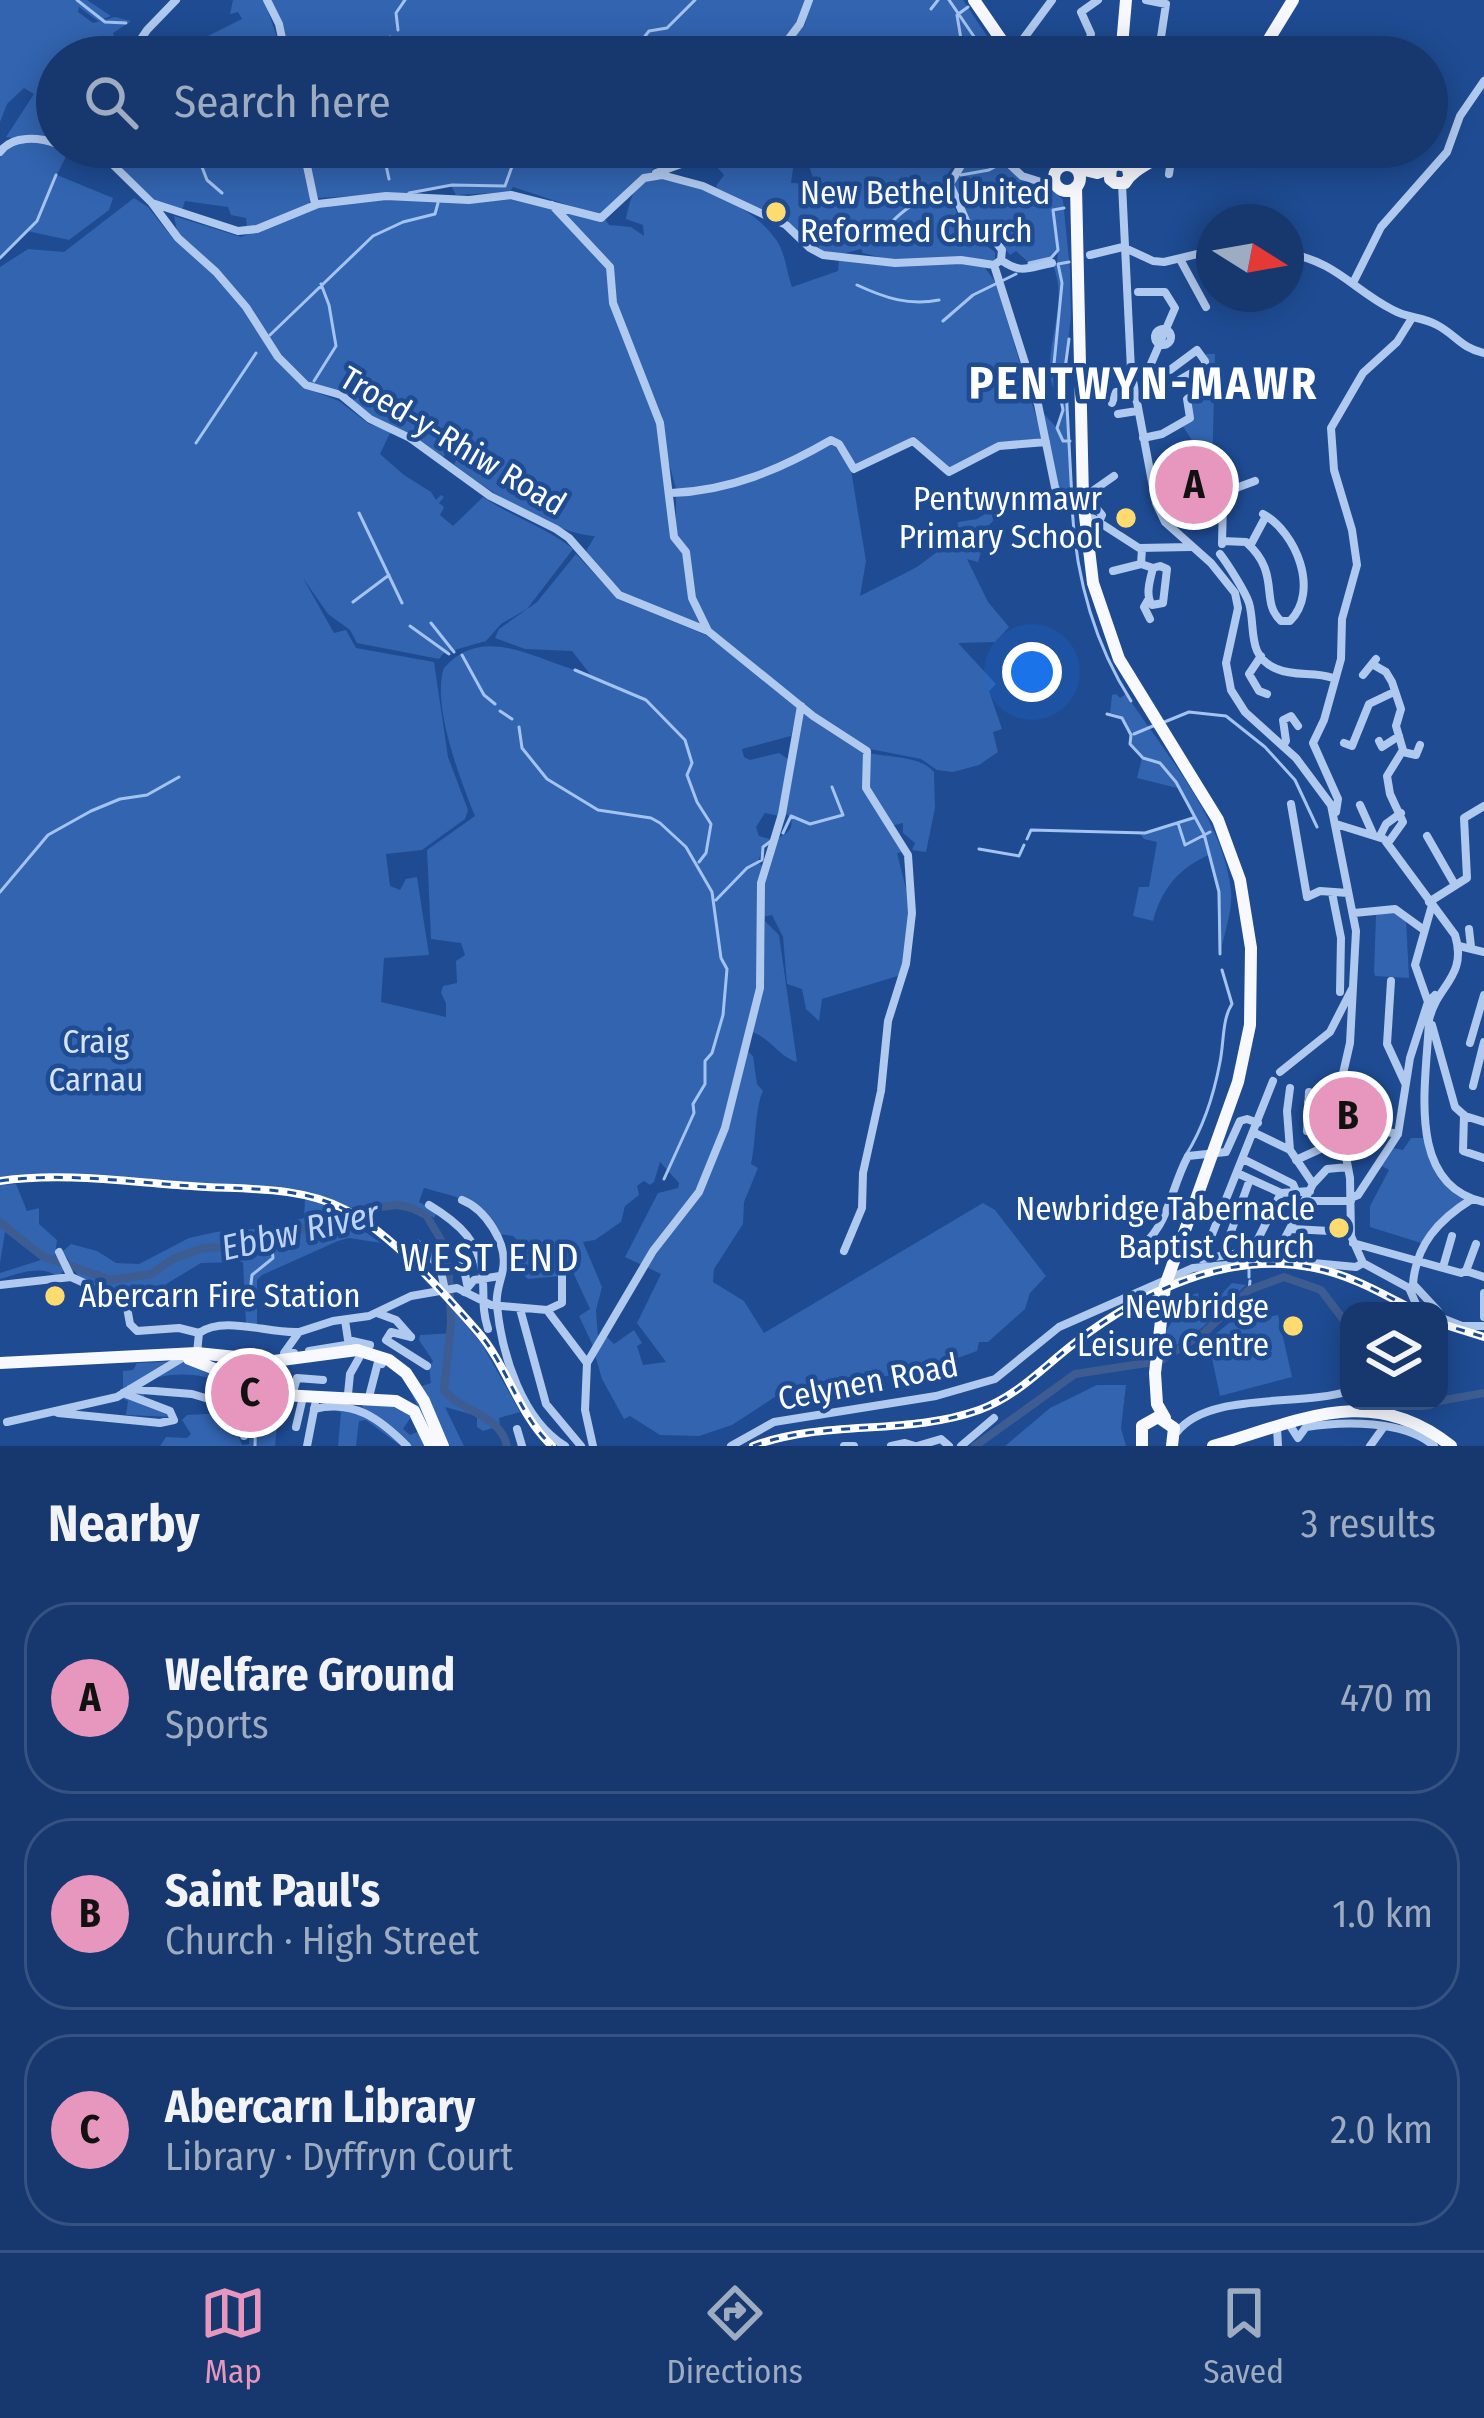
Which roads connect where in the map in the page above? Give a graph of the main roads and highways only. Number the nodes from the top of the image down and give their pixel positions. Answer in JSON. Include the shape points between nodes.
{"nodes":[{"id":1,"x":971,"y":0,"type":"edge"},
{"id":2,"x":1126,"y":0,"type":"edge"},
{"id":3,"x":1294,"y":0,"type":"edge"},
{"id":4,"x":996,"y":36,"type":"edge"},
{"id":5,"x":1123,"y":36,"type":"edge"},
{"id":6,"x":1271,"y":36,"type":"edge"},
{"id":7,"x":1062,"y":168,"type":"edge"},
{"id":8,"x":1121,"y":168,"type":"edge"},
{"id":9,"x":1129,"y":168,"type":"edge"},
{"id":10,"x":1121,"y":172,"type":"junction"},
{"id":11,"x":1064,"y":179,"type":"junction"},
{"id":12,"x":270,"y":1362,"type":"junction"},
{"id":13,"x":0,"y":1366,"type":"edge"},
{"id":14,"x":250,"y":1383,"type":"junction"},
{"id":15,"x":1153,"y":1390,"type":"junction"},
{"id":16,"x":1146,"y":1420,"type":"junction"},
{"id":17,"x":1174,"y":1433,"type":"edge"},
{"id":18,"x":1142,"y":1445,"type":"edge"},
{"id":19,"x":431,"y":1446,"type":"edge"},
{"id":20,"x":443,"y":1446,"type":"edge"},
{"id":21,"x":1213,"y":1446,"type":"edge"},
{"id":22,"x":1451,"y":1446,"type":"edge"}],
"edges":[{"from":1,"to":4,"type":"main road"},
{"from":2,"to":5,"type":"main road"},
{"from":3,"to":6,"type":"main road"},
{"from":7,"to":11,"type":"main road"},
{"from":8,"to":10,"type":"main road"},
{"from":9,"to":10,"type":"main road"},
{"from":10,"to":11,"type":"main road"},
{"from":11,"to":15,"type":"main road","via":[[1093,584],[1119,659],[1218,820],[1240,880],[1251,948],[1250,1025],[1238,1082],[1175,1240]]},
{"from":12,"to":13,"type":"main road","via":[[197,1353]]},
{"from":12,"to":14,"type":"main road"},
{"from":12,"to":20,"type":"main road","via":[[346,1350],[389,1360],[418,1388]]},
{"from":13,"to":14,"type":"main road","via":[[182,1358]]},
{"from":14,"to":19,"type":"main road","via":[[301,1399],[386,1399],[414,1412]]},
{"from":15,"to":16,"type":"main road"},
{"from":15,"to":17,"type":"main road"},
{"from":16,"to":17,"type":"main road"},
{"from":16,"to":18,"type":"main road"},
{"from":21,"to":22,"type":"main road","via":[[1343,1410],[1409,1419]]}]}
